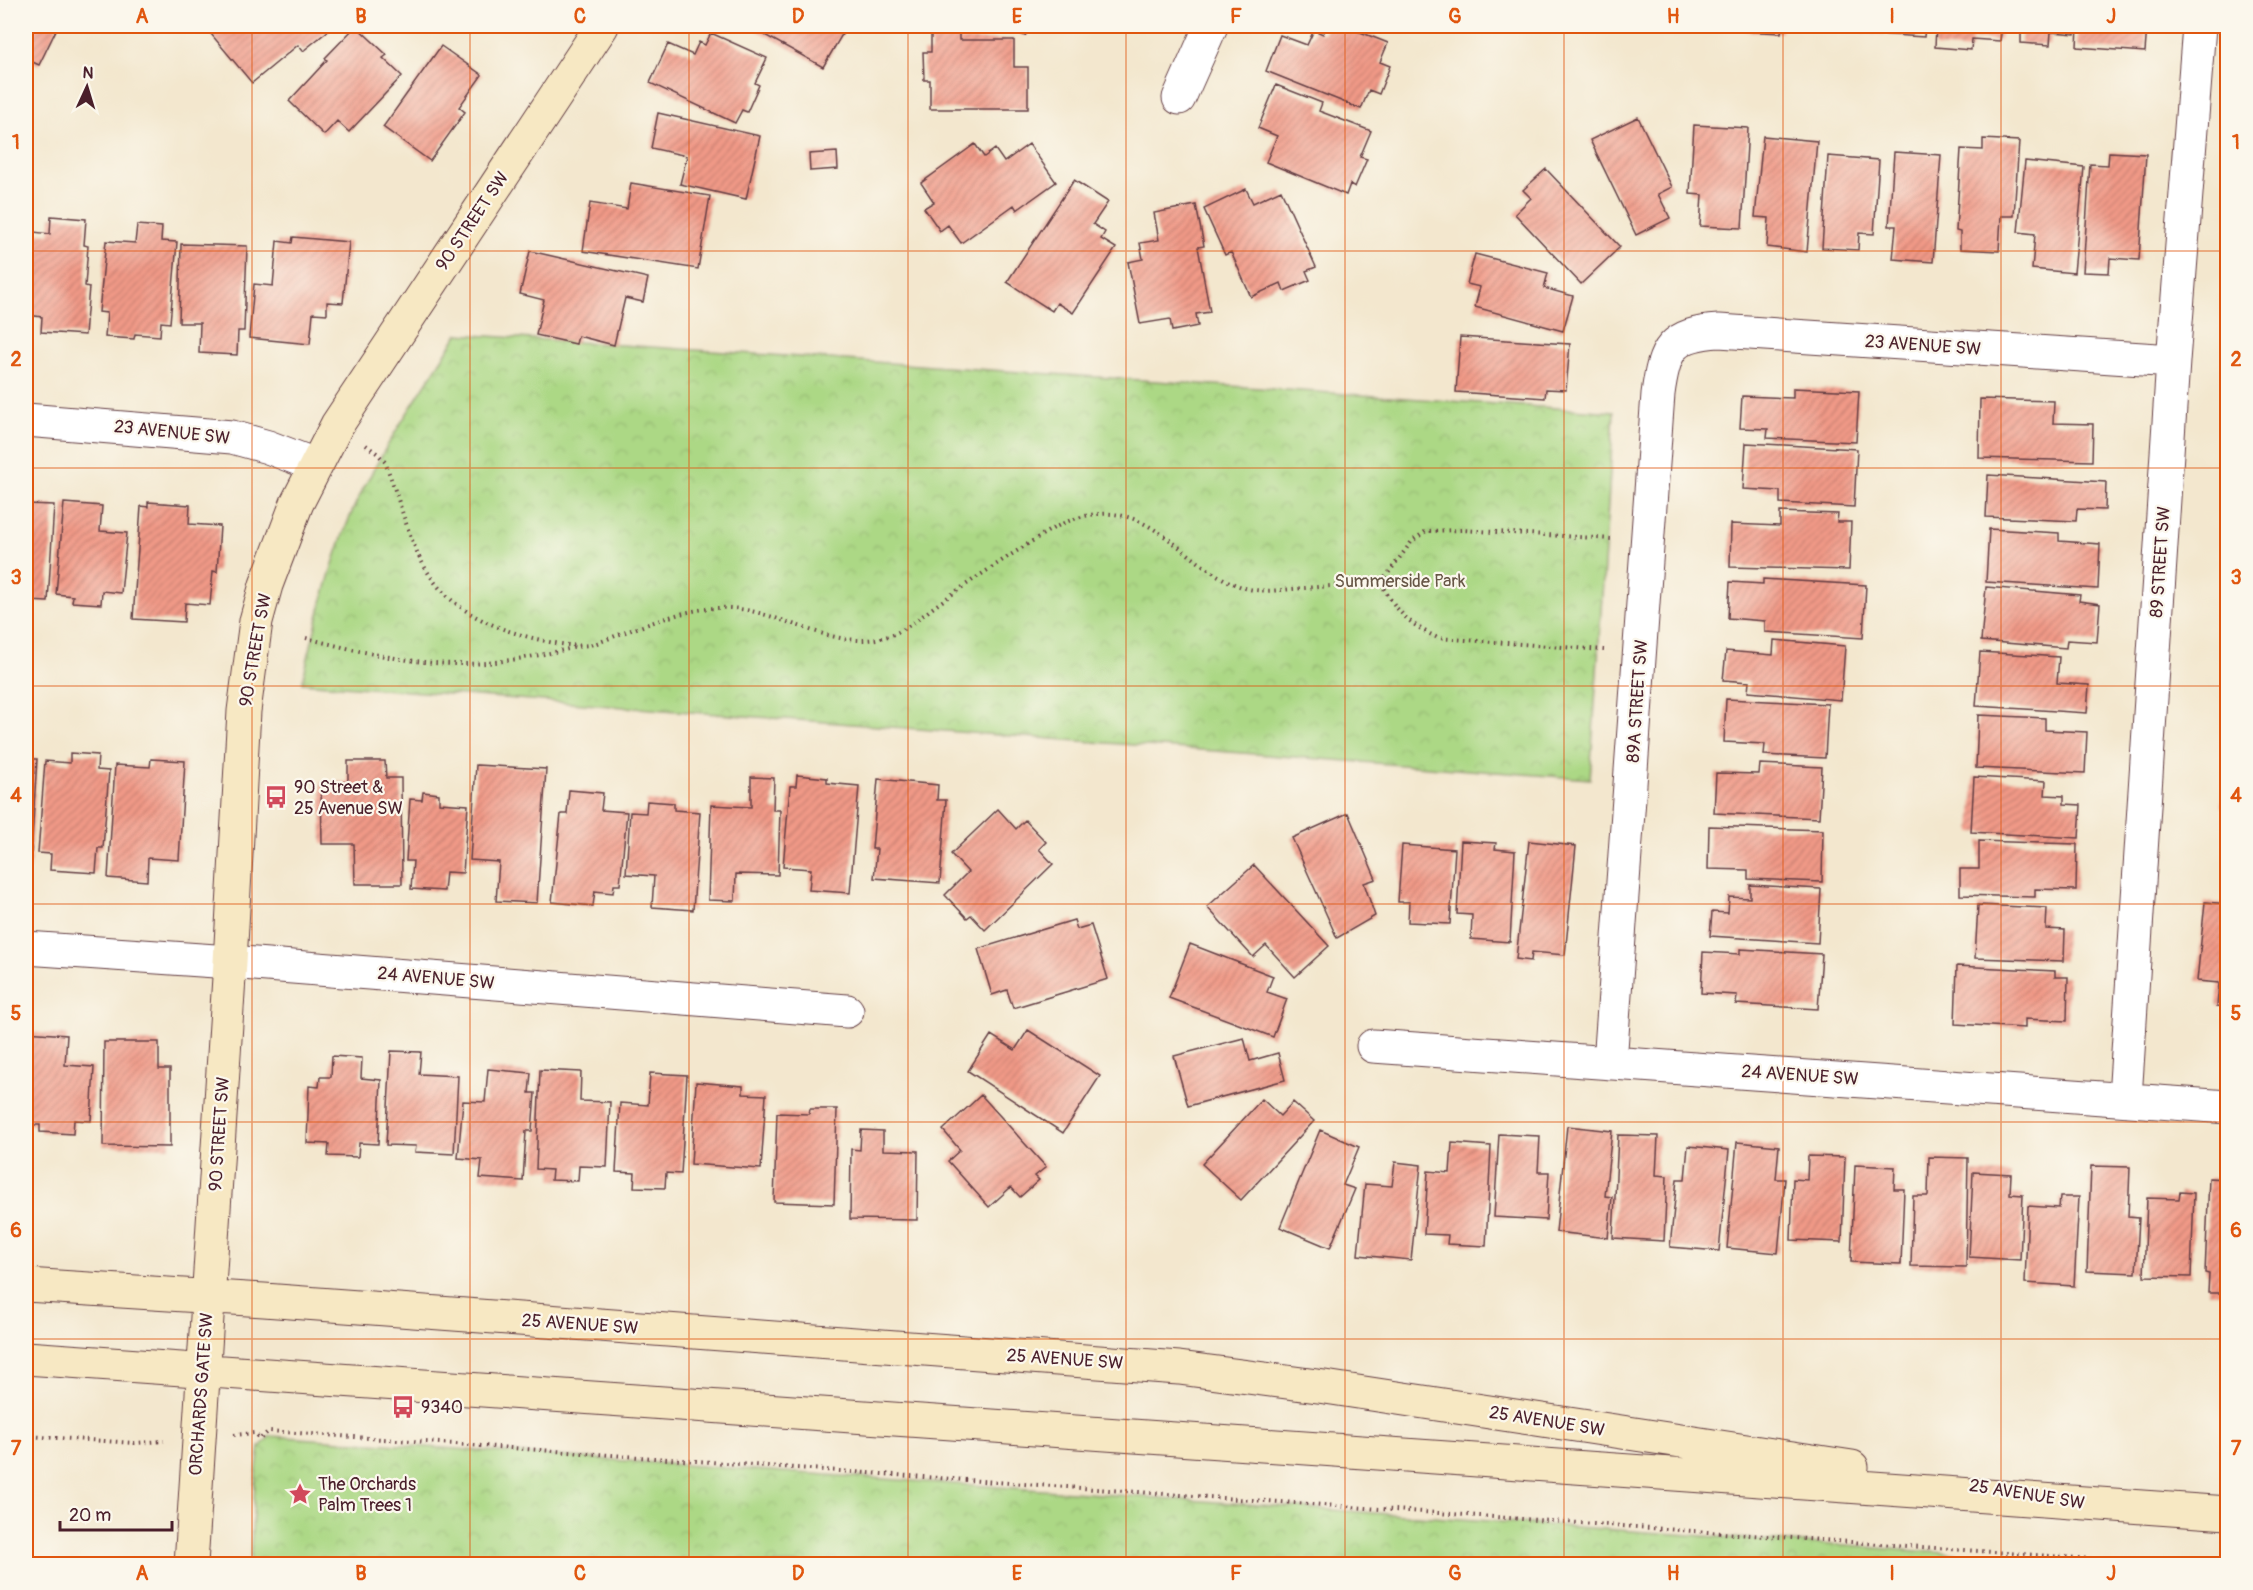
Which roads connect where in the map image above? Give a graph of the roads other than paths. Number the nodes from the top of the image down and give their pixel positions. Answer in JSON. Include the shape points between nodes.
{"nodes":[{"id":1,"x":602,"y":26,"type":"edge"},
{"id":2,"x":1211,"y":26,"type":"edge"},
{"id":3,"x":2199,"y":26,"type":"edge"},
{"id":4,"x":1179,"y":98,"type":"dead end"},
{"id":5,"x":1676,"y":343,"type":"joint"},
{"id":6,"x":2174,"y":361,"type":"junction"},
{"id":7,"x":26,"y":420,"type":"edge"},
{"id":8,"x":315,"y":465,"type":"junction"},
{"id":9,"x":26,"y":948,"type":"edge"},
{"id":10,"x":230,"y":962,"type":"junction"},
{"id":11,"x":847,"y":1011,"type":"dead end"},
{"id":12,"x":1373,"y":1046,"type":"dead end"},
{"id":13,"x":1610,"y":1063,"type":"junction"},
{"id":14,"x":2125,"y":1098,"type":"junction"},
{"id":15,"x":2228,"y":1107,"type":"edge"},
{"id":16,"x":26,"y":1285,"type":"edge"},
{"id":17,"x":208,"y":1296,"type":"junction"},
{"id":18,"x":26,"y":1358,"type":"edge"},
{"id":19,"x":204,"y":1370,"type":"junction"},
{"id":20,"x":2097,"y":1504,"type":"junction"},
{"id":21,"x":2228,"y":1513,"type":"edge"},
{"id":22,"x":190,"y":1564,"type":"edge"}],
"edges":[{"from":1,"to":8,"type":"main road","name":"90 STREET SW","via":[[358,392]]},
{"from":2,"to":4,"type":"street"},
{"from":3,"to":6,"type":"street","name":"89 STREET SW"},
{"from":5,"to":6,"type":"street","name":"23 AVENUE SW","via":[[1688,335],[1719,331]]},
{"from":5,"to":13,"type":"street","name":"89A STREET SW","via":[[1665,358],[1659,384]]},
{"from":6,"to":14,"type":"street","name":"89 STREET SW"},
{"from":7,"to":8,"type":"street","name":"23 AVENUE SW","via":[[232,437]]},
{"from":8,"to":10,"type":"main road","name":"90 STREET SW","via":[[279,548],[256,621],[244,711]]},
{"from":9,"to":10,"type":"street","name":"24 AVENUE SW"},
{"from":10,"to":11,"type":"street","name":"24 AVENUE SW"},
{"from":10,"to":17,"type":"main road","name":"90 STREET SW"},
{"from":12,"to":13,"type":"street","name":"24 AVENUE SW"},
{"from":13,"to":14,"type":"street","name":"24 AVENUE SW"},
{"from":14,"to":15,"type":"street","name":"24 AVENUE SW"},
{"from":16,"to":17,"type":"main road","name":"25 AVENUE SW"},
{"from":17,"to":19,"type":"main road","name":"ORCHARDS GATE SW"},
{"from":17,"to":20,"type":"main road","name":"25 AVENUE SW","via":[[1179,1368]]},
{"from":18,"to":19,"type":"main road","name":"25 AVENUE SW"},
{"from":19,"to":20,"type":"main road","name":"25 AVENUE SW"},
{"from":19,"to":22,"type":"main road","name":"ORCHARDS GATE SW"},
{"from":20,"to":21,"type":"main road","name":"25 AVENUE SW"}]}
